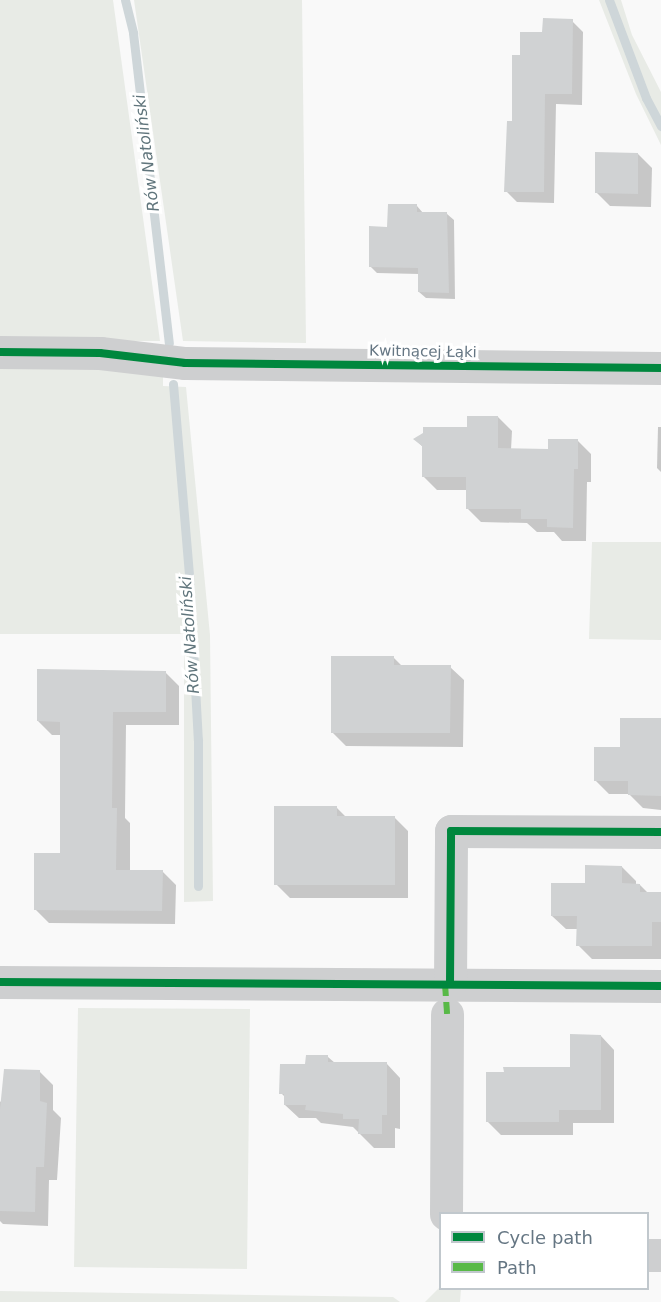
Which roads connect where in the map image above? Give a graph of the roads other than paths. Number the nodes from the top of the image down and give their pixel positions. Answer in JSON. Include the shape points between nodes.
{"nodes":[{"id":1,"x":0,"y":352,"type":"edge"},
{"id":2,"x":661,"y":368,"type":"edge"},
{"id":3,"x":661,"y":832,"type":"edge"},
{"id":4,"x":0,"y":982,"type":"edge"},
{"id":5,"x":661,"y":986,"type":"edge"},
{"id":6,"x":449,"y":999,"type":"junction"},
{"id":7,"x":446,"y":1212,"type":"edge"}],
"edges":[{"from":1,"to":2,"type":"street","name":"Kwitnącej Łąki","via":[[100,353],[185,363]]},
{"from":3,"to":6,"type":"street","via":[[451,831]]},
{"from":4,"to":6,"type":"street"},
{"from":5,"to":6,"type":"street"},
{"from":6,"to":7,"type":"street"}]}
